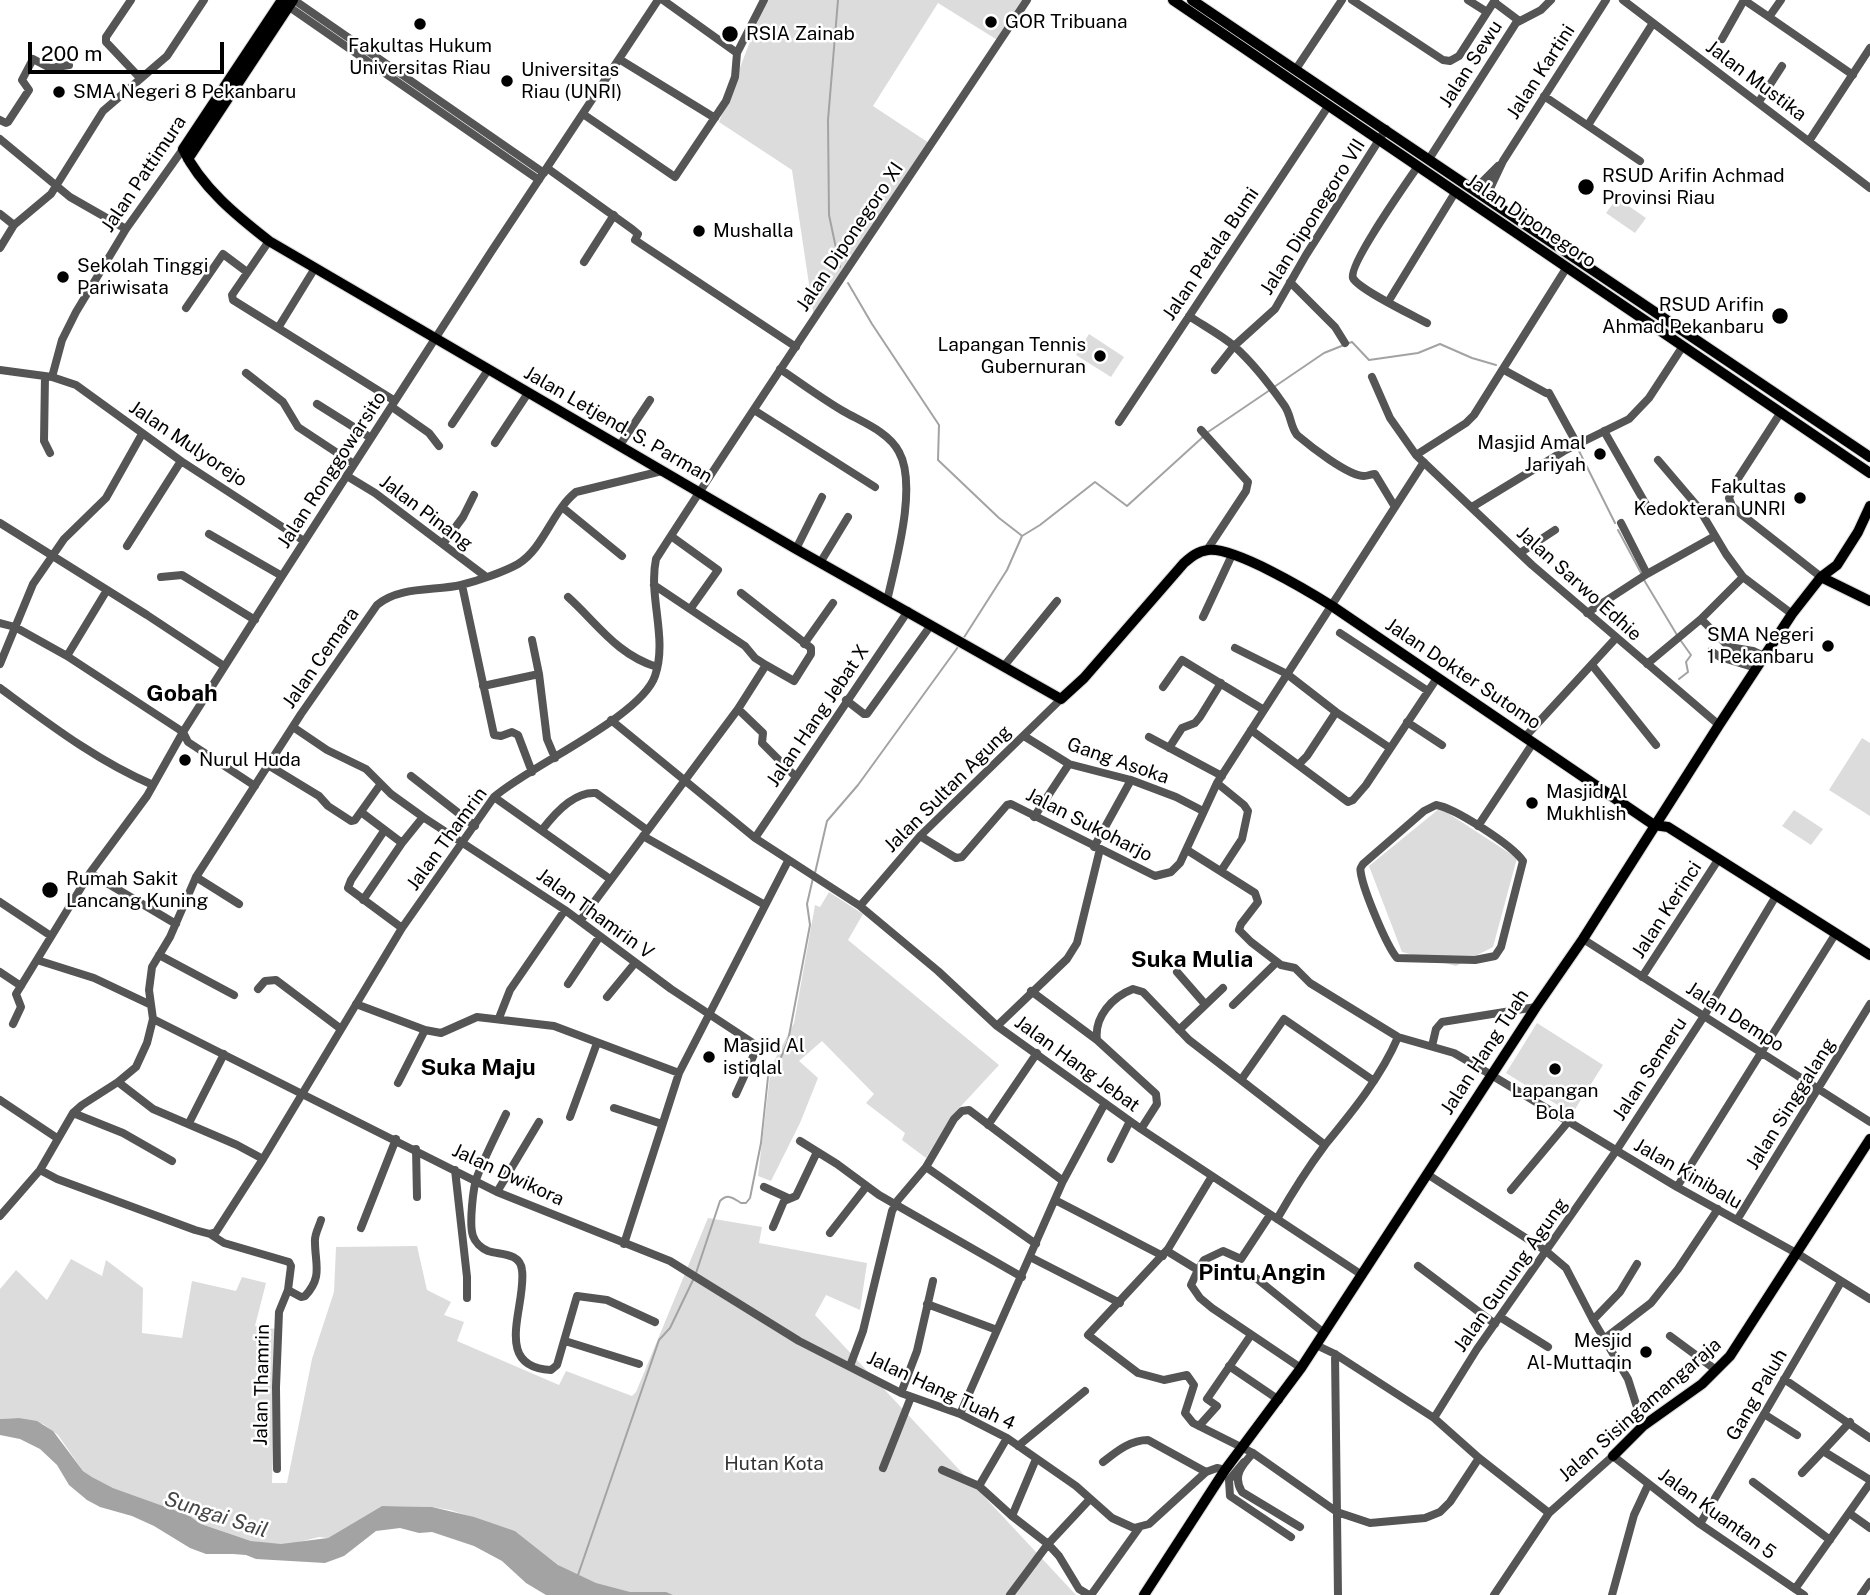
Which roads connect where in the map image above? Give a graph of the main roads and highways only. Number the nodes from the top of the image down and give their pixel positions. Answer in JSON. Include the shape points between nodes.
{"nodes":[{"id":1,"x":1172,"y":0,"type":"edge"},
{"id":2,"x":1217,"y":0,"type":"edge"},
{"id":3,"x":286,"y":1,"type":"edge"},
{"id":4,"x":1196,"y":4,"type":"edge"},
{"id":5,"x":1207,"y":16,"type":"junction"},
{"id":6,"x":185,"y":154,"type":"joint"},
{"id":7,"x":1870,"y":457,"type":"edge"},
{"id":8,"x":1870,"y":473,"type":"edge"},
{"id":9,"x":1870,"y":506,"type":"edge"},
{"id":10,"x":1870,"y":520,"type":"edge"},
{"id":11,"x":1858,"y":532,"type":"junction"},
{"id":12,"x":1821,"y":577,"type":"junction"},
{"id":13,"x":1870,"y":601,"type":"edge"},
{"id":14,"x":1061,"y":699,"type":"joint"},
{"id":15,"x":1654,"y":825,"type":"junction"},
{"id":16,"x":1870,"y":955,"type":"edge"},
{"id":17,"x":1870,"y":1139,"type":"edge"},
{"id":18,"x":1613,"y":1456,"type":"road end"},
{"id":19,"x":1144,"y":1595,"type":"edge"}],
"edges":[{"from":1,"to":4,"type":"main road","name":"Jalan Diponegoro"},
{"from":2,"to":5,"type":"main road"},
{"from":3,"to":6,"type":"main road","name":"Jalan Pattimura"},
{"from":4,"to":5,"type":"main road","name":"Jalan Diponegoro"},
{"from":5,"to":7,"type":"main road","name":"Jalan Diponegoro","via":[[1387,129]]},
{"from":5,"to":8,"type":"main road","name":"Jalan Diponegoro","via":[[1329,105]]},
{"from":6,"to":14,"type":"main road","name":"Jalan Letjend. S. Parman","via":[[215,194],[269,241]]},
{"from":9,"to":11,"type":"main road","name":"Jalan Hang Tuah"},
{"from":10,"to":11,"type":"main road","name":"Jalan Hang Tuah"},
{"from":11,"to":12,"type":"main road","name":"Jalan Hang Tuah","via":[[1837,565]]},
{"from":12,"to":13,"type":"main road"},
{"from":12,"to":15,"type":"main road","name":"Jalan Hang Tuah"},
{"from":14,"to":15,"type":"main road","name":"Jalan Dokter Sutomo","via":[[1184,562],[1216,550],[1294,583],[1332,606]]},
{"from":15,"to":16,"type":"main road","name":"Jalan Dokter Sutomo","via":[[1668,827]]},
{"from":15,"to":19,"type":"main road","name":"Jalan Hang Tuah","via":[[1301,1368],[1225,1470]]},
{"from":17,"to":18,"type":"main road","name":"Jalan Sisingamangaraja","via":[[1730,1356]]}]}
